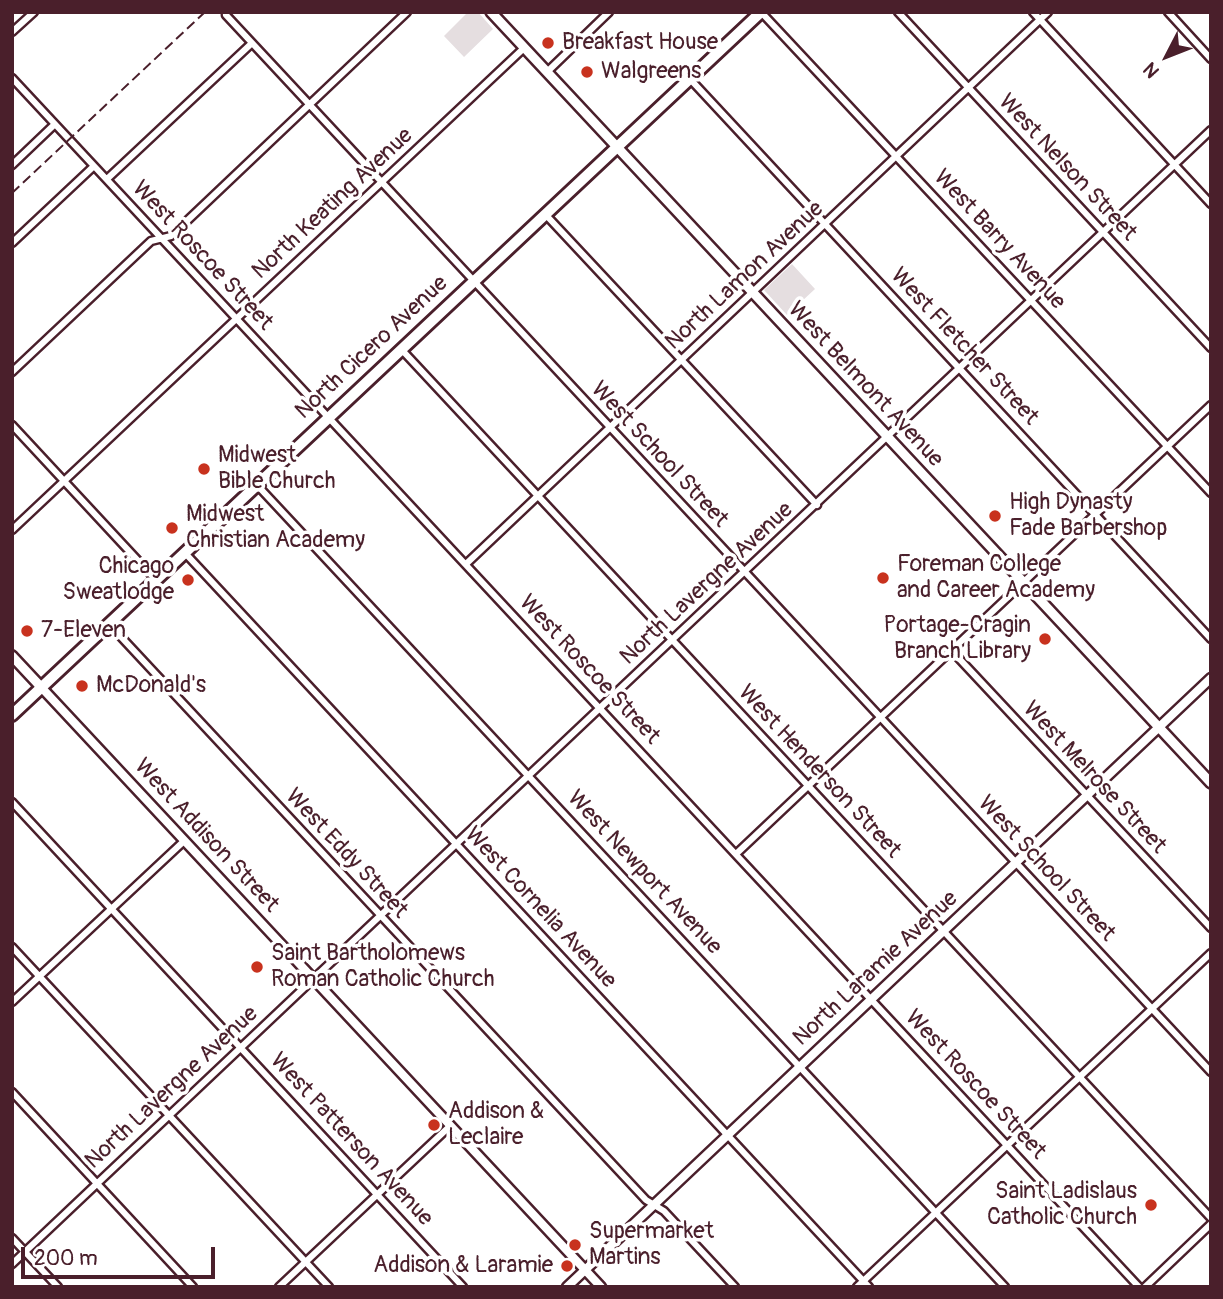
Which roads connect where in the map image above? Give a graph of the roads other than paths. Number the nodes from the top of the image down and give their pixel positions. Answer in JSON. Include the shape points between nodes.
{"nodes":[{"id":1,"x":34,"y":12,"type":"edge"},
{"id":2,"x":407,"y":12,"type":"edge"},
{"id":3,"x":491,"y":12,"type":"edge"},
{"id":4,"x":610,"y":12,"type":"edge"},
{"id":5,"x":761,"y":12,"type":"edge"},
{"id":6,"x":898,"y":12,"type":"edge"},
{"id":7,"x":1033,"y":12,"type":"edge"},
{"id":8,"x":1048,"y":12,"type":"edge"},
{"id":9,"x":1168,"y":12,"type":"edge"},
{"id":10,"x":226,"y":15,"type":"dead end"},
{"id":11,"x":1040,"y":20,"type":"junction"},
{"id":12,"x":12,"y":33,"type":"edge"},
{"id":13,"x":251,"y":43,"type":"junction"},
{"id":14,"x":524,"y":48,"type":"junction"},
{"id":15,"x":1211,"y":59,"type":"edge"},
{"id":16,"x":547,"y":72,"type":"junction"},
{"id":17,"x":12,"y":78,"type":"edge"},
{"id":18,"x":690,"y":79,"type":"junction"},
{"id":19,"x":968,"y":88,"type":"junction"},
{"id":20,"x":309,"y":105,"type":"junction"},
{"id":21,"x":55,"y":124,"type":"junction"},
{"id":22,"x":1211,"y":130,"type":"edge"},
{"id":23,"x":617,"y":148,"type":"junction"},
{"id":24,"x":897,"y":156,"type":"junction"},
{"id":25,"x":12,"y":165,"type":"edge"},
{"id":26,"x":1175,"y":165,"type":"junction"},
{"id":27,"x":94,"y":166,"type":"junction"},
{"id":28,"x":107,"y":180,"type":"junction"},
{"id":29,"x":381,"y":183,"type":"junction"},
{"id":30,"x":1211,"y":204,"type":"edge"},
{"id":31,"x":545,"y":214,"type":"junction"},
{"id":32,"x":825,"y":224,"type":"junction"},
{"id":33,"x":1103,"y":233,"type":"junction"},
{"id":34,"x":162,"y":238,"type":"junction"},
{"id":35,"x":12,"y":243,"type":"edge"},
{"id":36,"x":474,"y":282,"type":"junction"},
{"id":37,"x":753,"y":293,"type":"junction"},
{"id":38,"x":1031,"y":301,"type":"junction"},
{"id":39,"x":237,"y":319,"type":"junction"},
{"id":40,"x":1211,"y":348,"type":"edge"},
{"id":41,"x":401,"y":349,"type":"junction"},
{"id":42,"x":681,"y":360,"type":"junction"},
{"id":43,"x":960,"y":369,"type":"junction"},
{"id":44,"x":12,"y":372,"type":"edge"},
{"id":45,"x":1211,"y":405,"type":"edge"},
{"id":46,"x":329,"y":417,"type":"junction"},
{"id":47,"x":12,"y":425,"type":"edge"},
{"id":48,"x":610,"y":428,"type":"junction"},
{"id":49,"x":888,"y":438,"type":"junction"},
{"id":50,"x":1168,"y":447,"type":"junction"},
{"id":51,"x":64,"y":481,"type":"junction"},
{"id":52,"x":257,"y":485,"type":"junction"},
{"id":53,"x":1211,"y":493,"type":"edge"},
{"id":54,"x":538,"y":496,"type":"junction"},
{"id":55,"x":817,"y":505,"type":"junction"},
{"id":56,"x":1096,"y":515,"type":"junction"},
{"id":57,"x":12,"y":530,"type":"edge"},
{"id":58,"x":185,"y":553,"type":"junction"},
{"id":59,"x":466,"y":564,"type":"junction"},
{"id":60,"x":745,"y":573,"type":"junction"},
{"id":61,"x":156,"y":580,"type":"junction"},
{"id":62,"x":1024,"y":583,"type":"junction"},
{"id":63,"x":109,"y":624,"type":"junction"},
{"id":64,"x":1211,"y":639,"type":"edge"},
{"id":65,"x":673,"y":641,"type":"junction"},
{"id":66,"x":952,"y":651,"type":"junction"},
{"id":67,"x":12,"y":656,"type":"edge"},
{"id":68,"x":1211,"y":678,"type":"edge"},
{"id":69,"x":41,"y":687,"type":"junction"},
{"id":70,"x":601,"y":709,"type":"junction"},
{"id":71,"x":12,"y":715,"type":"edge"},
{"id":72,"x":880,"y":718,"type":"junction"},
{"id":73,"x":1159,"y":728,"type":"junction"},
{"id":74,"x":529,"y":776,"type":"junction"},
{"id":75,"x":1211,"y":783,"type":"edge"},
{"id":76,"x":808,"y":786,"type":"junction"},
{"id":77,"x":1087,"y":796,"type":"junction"},
{"id":78,"x":12,"y":802,"type":"edge"},
{"id":79,"x":184,"y":841,"type":"junction"},
{"id":80,"x":457,"y":844,"type":"junction"},
{"id":81,"x":736,"y":854,"type":"junction"},
{"id":82,"x":1016,"y":863,"type":"junction"},
{"id":83,"x":112,"y":909,"type":"junction"},
{"id":84,"x":380,"y":917,"type":"junction"},
{"id":85,"x":1211,"y":928,"type":"edge"},
{"id":86,"x":944,"y":931,"type":"junction"},
{"id":87,"x":12,"y":947,"type":"edge"},
{"id":88,"x":1211,"y":953,"type":"edge"},
{"id":89,"x":40,"y":976,"type":"junction"},
{"id":90,"x":313,"y":980,"type":"junction"},
{"id":91,"x":872,"y":1000,"type":"junction"},
{"id":92,"x":12,"y":1002,"type":"edge"},
{"id":93,"x":1152,"y":1009,"type":"junction"},
{"id":94,"x":241,"y":1048,"type":"junction"},
{"id":95,"x":801,"y":1066,"type":"junction"},
{"id":96,"x":1211,"y":1072,"type":"edge"},
{"id":97,"x":1079,"y":1077,"type":"junction"},
{"id":98,"x":12,"y":1092,"type":"edge"},
{"id":99,"x":169,"y":1115,"type":"junction"},
{"id":100,"x":450,"y":1126,"type":"junction"},
{"id":101,"x":728,"y":1135,"type":"junction"},
{"id":102,"x":1007,"y":1145,"type":"junction"},
{"id":103,"x":97,"y":1184,"type":"junction"},
{"id":104,"x":377,"y":1195,"type":"junction"},
{"id":105,"x":654,"y":1205,"type":"junction"},
{"id":106,"x":936,"y":1213,"type":"junction"},
{"id":107,"x":1211,"y":1218,"type":"edge"},
{"id":108,"x":1211,"y":1224,"type":"edge"},
{"id":109,"x":12,"y":1238,"type":"edge"},
{"id":110,"x":25,"y":1251,"type":"junction"},
{"id":111,"x":306,"y":1262,"type":"junction"},
{"id":112,"x":12,"y":1264,"type":"edge"},
{"id":113,"x":585,"y":1270,"type":"junction"},
{"id":114,"x":866,"y":1284,"type":"edge"},
{"id":115,"x":58,"y":1287,"type":"edge"},
{"id":116,"x":193,"y":1287,"type":"edge"},
{"id":117,"x":279,"y":1287,"type":"edge"},
{"id":118,"x":329,"y":1287,"type":"edge"},
{"id":119,"x":463,"y":1287,"type":"edge"},
{"id":120,"x":568,"y":1287,"type":"edge"},
{"id":121,"x":601,"y":1287,"type":"edge"},
{"id":122,"x":734,"y":1287,"type":"edge"},
{"id":123,"x":857,"y":1287,"type":"edge"},
{"id":124,"x":1005,"y":1287,"type":"edge"},
{"id":125,"x":1139,"y":1287,"type":"edge"},
{"id":126,"x":1145,"y":1287,"type":"edge"}],
"edges":[{"from":1,"to":12,"type":"street"},
{"from":2,"to":20,"type":"street"},
{"from":3,"to":14,"type":"main road","name":"West Belmont Avenue"},
{"from":4,"to":16,"type":"street"},
{"from":5,"to":18,"type":"main road","name":"North Cicero Avenue"},
{"from":5,"to":24,"type":"street","name":"West Barry Avenue"},
{"from":6,"to":19,"type":"street","name":"West Nelson Street"},
{"from":7,"to":11,"type":"street"},
{"from":8,"to":11,"type":"street","name":"North Lamon Avenue"},
{"from":9,"to":15,"type":"street"},
{"from":10,"to":13,"type":"street","name":"West School Street"},
{"from":11,"to":19,"type":"street","name":"North Lamon Avenue"},
{"from":11,"to":26,"type":"street"},
{"from":13,"to":20,"type":"street","name":"West School Street"},
{"from":13,"to":28,"type":"street"},
{"from":14,"to":16,"type":"main road","name":"West Belmont Avenue"},
{"from":14,"to":29,"type":"street","name":"North Keating Avenue"},
{"from":16,"to":23,"type":"main road","name":"West Belmont Avenue"},
{"from":17,"to":21,"type":"street","name":"West Roscoe Street"},
{"from":18,"to":23,"type":"main road","name":"North Cicero Avenue"},
{"from":18,"to":32,"type":"street","name":"West Fletcher Street"},
{"from":19,"to":24,"type":"street","name":"North Lamon Avenue"},
{"from":19,"to":33,"type":"street","name":"West Nelson Street"},
{"from":20,"to":29,"type":"street","name":"West School Street"},
{"from":20,"to":34,"type":"street","via":[[171,236]]},
{"from":21,"to":25,"type":"street"},
{"from":21,"to":27,"type":"street","name":"West Roscoe Street"},
{"from":22,"to":26,"type":"street","name":"North Lavergne Avenue"},
{"from":23,"to":31,"type":"main road","name":"North Cicero Avenue"},
{"from":23,"to":37,"type":"main road","name":"West Belmont Avenue"},
{"from":24,"to":32,"type":"street","name":"North Lamon Avenue"},
{"from":24,"to":38,"type":"street","name":"West Barry Avenue"},
{"from":26,"to":30,"type":"street"},
{"from":26,"to":33,"type":"street","name":"North Lavergne Avenue"},
{"from":27,"to":28,"type":"street","name":"West Roscoe Street"},
{"from":27,"to":35,"type":"street"},
{"from":28,"to":34,"type":"street","name":"West Roscoe Street"},
{"from":29,"to":36,"type":"street","name":"West School Street"},
{"from":29,"to":39,"type":"street","name":"North Keating Avenue"},
{"from":31,"to":36,"type":"main road","name":"North Cicero Avenue"},
{"from":31,"to":42,"type":"street"},
{"from":32,"to":37,"type":"street","name":"North Lamon Avenue"},
{"from":32,"to":43,"type":"street","name":"West Fletcher Street"},
{"from":33,"to":38,"type":"street","name":"North Lavergne Avenue"},
{"from":33,"to":40,"type":"street","name":"West Nelson Street"},
{"from":34,"to":39,"type":"street","name":"West Roscoe Street"},
{"from":34,"to":44,"type":"street","via":[[151,241]]},
{"from":36,"to":41,"type":"main road","name":"North Cicero Avenue"},
{"from":36,"to":48,"type":"street","name":"West School Street"},
{"from":37,"to":42,"type":"street","name":"North Lamon Avenue"},
{"from":37,"to":49,"type":"main road","name":"West Belmont Avenue"},
{"from":38,"to":43,"type":"street","name":"North Lavergne Avenue"},
{"from":38,"to":50,"type":"street","name":"West Barry Avenue"},
{"from":39,"to":46,"type":"street","name":"West Roscoe Street"},
{"from":39,"to":51,"type":"street","name":"North Keating Avenue"},
{"from":41,"to":46,"type":"main road","name":"North Cicero Avenue"},
{"from":41,"to":54,"type":"street","name":"West Henderson Street"},
{"from":42,"to":48,"type":"street","name":"North Lamon Avenue"},
{"from":42,"to":55,"type":"street"},
{"from":43,"to":49,"type":"street","name":"North Lavergne Avenue"},
{"from":43,"to":56,"type":"street","name":"West Fletcher Street"},
{"from":45,"to":50,"type":"street"},
{"from":46,"to":52,"type":"main road","name":"North Cicero Avenue"},
{"from":46,"to":59,"type":"street","name":"West Roscoe Street"},
{"from":47,"to":51,"type":"street"},
{"from":48,"to":54,"type":"street","name":"North Lamon Avenue"},
{"from":48,"to":60,"type":"street","name":"West School Street"},
{"from":49,"to":55,"type":"street","name":"North Lavergne Avenue"},
{"from":49,"to":62,"type":"main road","name":"West Belmont Avenue"},
{"from":50,"to":53,"type":"street","name":"West Barry Avenue"},
{"from":50,"to":56,"type":"street"},
{"from":51,"to":57,"type":"street","name":"North Keating Avenue"},
{"from":51,"to":61,"type":"street"},
{"from":52,"to":58,"type":"main road","name":"North Cicero Avenue"},
{"from":52,"to":74,"type":"street","name":"West Newport Avenue"},
{"from":54,"to":59,"type":"street","name":"North Lamon Avenue"},
{"from":54,"to":65,"type":"street","name":"West Henderson Street"},
{"from":55,"to":60,"type":"street","name":"North Lavergne Avenue"},
{"from":56,"to":62,"type":"street"},
{"from":56,"to":64,"type":"street","name":"West Fletcher Street"},
{"from":58,"to":61,"type":"main road","name":"North Cicero Avenue"},
{"from":58,"to":80,"type":"street","name":"West Cornelia Avenue"},
{"from":59,"to":70,"type":"street","name":"West Roscoe Street"},
{"from":60,"to":65,"type":"street","name":"North Lavergne Avenue"},
{"from":60,"to":72,"type":"street","name":"West School Street"},
{"from":61,"to":63,"type":"main road","name":"North Cicero Avenue"},
{"from":62,"to":66,"type":"street"},
{"from":62,"to":73,"type":"main road","name":"West Belmont Avenue"},
{"from":63,"to":69,"type":"main road","name":"North Cicero Avenue"},
{"from":63,"to":84,"type":"street","name":"West Eddy Street"},
{"from":65,"to":70,"type":"street","name":"North Lavergne Avenue"},
{"from":65,"to":76,"type":"street","name":"West Henderson Street"},
{"from":66,"to":72,"type":"street"},
{"from":66,"to":77,"type":"street","name":"West Melrose Street"},
{"from":67,"to":69,"type":"main road","name":"West Addison Street"},
{"from":68,"to":73,"type":"street","name":"North Laramie Avenue"},
{"from":69,"to":71,"type":"main road","name":"North Cicero Avenue"},
{"from":69,"to":79,"type":"street","name":"West Addison Street"},
{"from":70,"to":74,"type":"street","name":"North Lavergne Avenue"},
{"from":70,"to":81,"type":"street","name":"West Roscoe Street"},
{"from":72,"to":76,"type":"street"},
{"from":72,"to":82,"type":"street","name":"West School Street"},
{"from":73,"to":75,"type":"main road","name":"West Belmont Avenue"},
{"from":73,"to":77,"type":"street","name":"North Laramie Avenue"},
{"from":74,"to":80,"type":"street","name":"North Lavergne Avenue"},
{"from":74,"to":95,"type":"street","name":"West Newport Avenue"},
{"from":76,"to":81,"type":"street"},
{"from":76,"to":86,"type":"street","name":"West Henderson Street"},
{"from":77,"to":82,"type":"street","name":"North Laramie Avenue"},
{"from":77,"to":85,"type":"street","name":"West Melrose Street"},
{"from":78,"to":83,"type":"street","name":"West Patterson Avenue"},
{"from":79,"to":83,"type":"street"},
{"from":79,"to":90,"type":"street","name":"West Addison Street"},
{"from":80,"to":84,"type":"street","name":"North Lavergne Avenue"},
{"from":80,"to":101,"type":"street","name":"West Cornelia Avenue"},
{"from":81,"to":91,"type":"street","name":"West Roscoe Street"},
{"from":82,"to":86,"type":"street","name":"North Laramie Avenue"},
{"from":82,"to":93,"type":"street","name":"West School Street"},
{"from":83,"to":89,"type":"street"},
{"from":83,"to":94,"type":"street","name":"West Patterson Avenue"},
{"from":84,"to":90,"type":"street","name":"North Lavergne Avenue"},
{"from":84,"to":105,"type":"street","name":"West Eddy Street"},
{"from":86,"to":91,"type":"street","name":"North Laramie Avenue"},
{"from":86,"to":97,"type":"street","name":"West Henderson Street"},
{"from":87,"to":89,"type":"street"},
{"from":88,"to":93,"type":"street"},
{"from":89,"to":92,"type":"street"},
{"from":89,"to":99,"type":"street"},
{"from":90,"to":94,"type":"street","name":"North Lavergne Avenue"},
{"from":90,"to":100,"type":"street","name":"West Addison Street"},
{"from":91,"to":95,"type":"street","name":"North Laramie Avenue"},
{"from":91,"to":102,"type":"street","name":"West Roscoe Street"},
{"from":93,"to":96,"type":"street","name":"West School Street"},
{"from":93,"to":97,"type":"street"},
{"from":94,"to":99,"type":"street","name":"North Lavergne Avenue"},
{"from":94,"to":104,"type":"street","name":"West Patterson Avenue"},
{"from":95,"to":101,"type":"street","name":"North Laramie Avenue"},
{"from":95,"to":106,"type":"street","name":"West Newport Avenue"},
{"from":97,"to":102,"type":"street"},
{"from":97,"to":107,"type":"street","name":"West Henderson Street"},
{"from":98,"to":103,"type":"street"},
{"from":99,"to":103,"type":"street","name":"North Lavergne Avenue"},
{"from":99,"to":111,"type":"street"},
{"from":100,"to":104,"type":"street"},
{"from":100,"to":113,"type":"street","name":"West Addison Street"},
{"from":101,"to":105,"type":"street","name":"North Laramie Avenue"},
{"from":101,"to":114,"type":"street","name":"West Cornelia Avenue"},
{"from":102,"to":106,"type":"street"},
{"from":102,"to":125,"type":"street","name":"West Roscoe Street"},
{"from":103,"to":110,"type":"street","name":"North Lavergne Avenue"},
{"from":103,"to":116,"type":"street"},
{"from":104,"to":111,"type":"street"},
{"from":104,"to":119,"type":"street","name":"West Patterson Avenue"},
{"from":105,"to":113,"type":"street","name":"North Laramie Avenue"},
{"from":105,"to":122,"type":"street","name":"West Eddy Street"},
{"from":106,"to":114,"type":"street"},
{"from":106,"to":124,"type":"street","name":"West Newport Avenue"},
{"from":108,"to":126,"type":"street"},
{"from":109,"to":110,"type":"street"},
{"from":110,"to":112,"type":"street","name":"North Lavergne Avenue"},
{"from":110,"to":115,"type":"street"},
{"from":111,"to":117,"type":"street"},
{"from":111,"to":118,"type":"street"},
{"from":113,"to":120,"type":"street","name":"North Laramie Avenue"},
{"from":113,"to":121,"type":"street","name":"West Addison Street"},
{"from":114,"to":123,"type":"street"}]}
